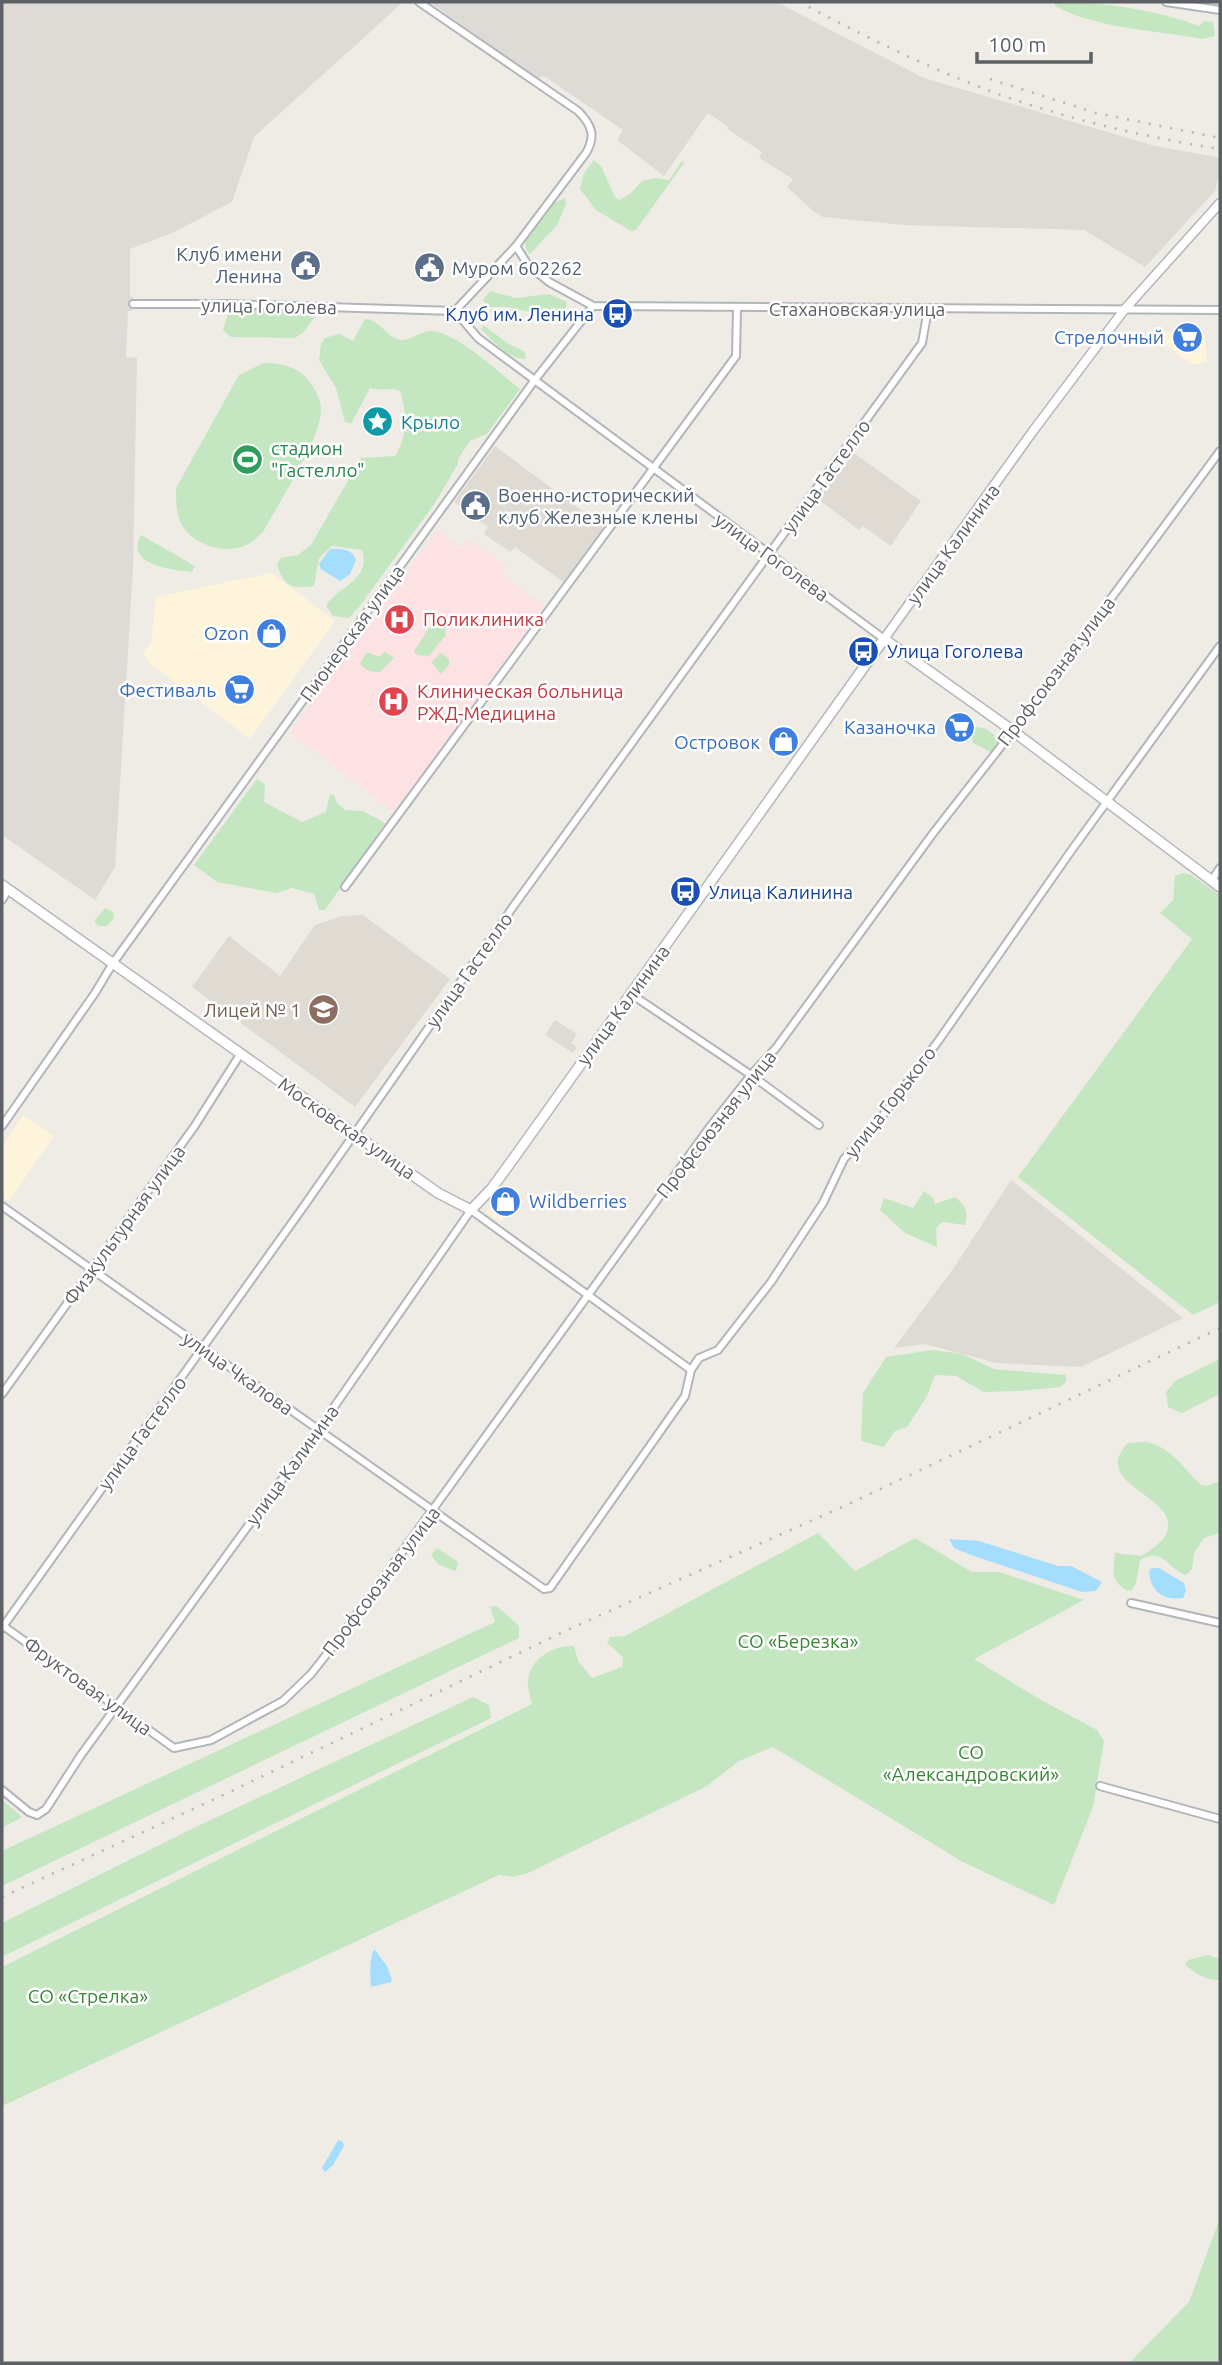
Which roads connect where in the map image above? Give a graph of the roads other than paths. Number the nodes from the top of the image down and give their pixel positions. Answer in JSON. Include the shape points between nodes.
{"nodes":[{"id":1,"x":419,"y":2,"type":"edge"},
{"id":2,"x":1166,"y":2,"type":"edge"},
{"id":3,"x":1220,"y":10,"type":"edge"},
{"id":4,"x":1220,"y":203,"type":"edge"},
{"id":5,"x":516,"y":246,"type":"junction"},
{"id":6,"x":133,"y":304,"type":"dead end"},
{"id":7,"x":593,"y":306,"type":"junction"},
{"id":8,"x":737,"y":309,"type":"junction"},
{"id":9,"x":928,"y":309,"type":"junction"},
{"id":10,"x":1125,"y":310,"type":"junction"},
{"id":11,"x":1220,"y":310,"type":"edge"},
{"id":12,"x":454,"y":311,"type":"junction"},
{"id":13,"x":534,"y":381,"type":"junction"},
{"id":14,"x":1220,"y":451,"type":"edge"},
{"id":15,"x":652,"y":468,"type":"junction"},
{"id":16,"x":769,"y":554,"type":"junction"},
{"id":17,"x":884,"y":639,"type":"junction"},
{"id":18,"x":1220,"y":646,"type":"edge"},
{"id":19,"x":1013,"y":730,"type":"junction"},
{"id":20,"x":1107,"y":801,"type":"junction"},
{"id":21,"x":1220,"y":868,"type":"edge"},
{"id":22,"x":1212,"y":880,"type":"junction"},
{"id":23,"x":5,"y":887,"type":"edge"},
{"id":24,"x":345,"y":887,"type":"dead end"},
{"id":25,"x":1220,"y":887,"type":"edge"},
{"id":26,"x":2,"y":900,"type":"edge"},
{"id":27,"x":113,"y":963,"type":"junction"},
{"id":28,"x":631,"y":994,"type":"junction"},
{"id":29,"x":241,"y":1053,"type":"junction"},
{"id":30,"x":751,"y":1075,"type":"junction"},
{"id":31,"x":819,"y":1125,"type":"dead end"},
{"id":32,"x":2,"y":1126,"type":"edge"},
{"id":33,"x":354,"y":1133,"type":"junction"},
{"id":34,"x":2,"y":1206,"type":"edge"},
{"id":35,"x":471,"y":1210,"type":"junction"},
{"id":36,"x":90,"y":1269,"type":"junction"},
{"id":37,"x":587,"y":1294,"type":"junction"},
{"id":38,"x":203,"y":1348,"type":"junction"},
{"id":39,"x":691,"y":1370,"type":"junction"},
{"id":40,"x":2,"y":1394,"type":"edge"},
{"id":41,"x":318,"y":1430,"type":"junction"},
{"id":42,"x":434,"y":1511,"type":"junction"},
{"id":43,"x":1131,"y":1603,"type":"dead end"},
{"id":44,"x":1220,"y":1623,"type":"edge"},
{"id":45,"x":2,"y":1626,"type":"edge"},
{"id":46,"x":116,"y":1707,"type":"junction"},
{"id":47,"x":174,"y":1748,"type":"joint"},
{"id":48,"x":1100,"y":1786,"type":"dead end"},
{"id":49,"x":2,"y":1790,"type":"edge"},
{"id":50,"x":1220,"y":1819,"type":"edge"}],
"edges":[{"from":1,"to":5,"type":"street","via":[[589,122],[591,144]]},
{"from":2,"to":3,"type":"street"},
{"from":4,"to":10,"type":"street","name":"улица Калинина"},
{"from":5,"to":7,"type":"street","name":"Стахановская улица","via":[[528,265],[549,282]]},
{"from":5,"to":12,"type":"street"},
{"from":6,"to":12,"type":"street","name":"улица Гоголева"},
{"from":7,"to":8,"type":"street","name":"Стахановская улица"},
{"from":7,"to":13,"type":"street","name":"Пионерская улица"},
{"from":8,"to":9,"type":"street","name":"Стахановская улица"},
{"from":8,"to":15,"type":"street","via":[[736,356]]},
{"from":9,"to":10,"type":"street","name":"Стахановская улица"},
{"from":9,"to":16,"type":"street","name":"улица Гастелло","via":[[922,343]]},
{"from":10,"to":11,"type":"street","name":"Стахановская улица"},
{"from":10,"to":17,"type":"street","name":"улица Калинина"},
{"from":12,"to":13,"type":"street","name":"улица Гоголева","via":[[478,338]]},
{"from":13,"to":15,"type":"street","name":"улица Гоголева"},
{"from":13,"to":27,"type":"street","name":"Пионерская улица"},
{"from":14,"to":19,"type":"street","name":"Профсоюзная улица"},
{"from":15,"to":16,"type":"street","name":"улица Гоголева"},
{"from":15,"to":24,"type":"street"},
{"from":16,"to":17,"type":"street","name":"улица Гоголева"},
{"from":16,"to":33,"type":"street","name":"улица Гастелло"},
{"from":17,"to":19,"type":"main road","name":"улица Гоголева"},
{"from":17,"to":28,"type":"main road","name":"улица Калинина"},
{"from":18,"to":20,"type":"street","name":"улица Горького"},
{"from":19,"to":20,"type":"main road","name":"улица Гоголева"},
{"from":19,"to":30,"type":"street","name":"Профсоюзная улица","via":[[776,1048]]},
{"from":20,"to":22,"type":"main road","name":"улица Гоголева"},
{"from":20,"to":39,"type":"street","name":"улица Горького","via":[[939,1040],[844,1158],[823,1203],[771,1282],[718,1350],[699,1358]]},
{"from":21,"to":22,"type":"street"},
{"from":22,"to":25,"type":"main road","name":"улица Гоголева"},
{"from":23,"to":26,"type":"street"},
{"from":23,"to":27,"type":"main road","name":"Московская улица"},
{"from":27,"to":29,"type":"main road","name":"Московская улица"},
{"from":27,"to":32,"type":"street","name":"Пионерская улица"},
{"from":28,"to":30,"type":"street"},
{"from":28,"to":35,"type":"main road","name":"улица Калинина","via":[[492,1188]]},
{"from":29,"to":33,"type":"main road","name":"Московская улица"},
{"from":29,"to":36,"type":"street","name":"Физкультурная улица","via":[[194,1127]]},
{"from":30,"to":31,"type":"street"},
{"from":30,"to":37,"type":"street","name":"Профсоюзная улица"},
{"from":33,"to":35,"type":"main road","name":"Московская улица"},
{"from":33,"to":38,"type":"street","name":"улица Гастелло"},
{"from":34,"to":36,"type":"street","name":"улица Чкалова"},
{"from":35,"to":37,"type":"street","name":"Московская улица"},
{"from":35,"to":41,"type":"street","name":"улица Калинина"},
{"from":36,"to":38,"type":"street","name":"улица Чкалова"},
{"from":36,"to":40,"type":"street","name":"Физкультурная улица"},
{"from":37,"to":39,"type":"street","name":"Московская улица"},
{"from":37,"to":42,"type":"street","name":"Профсоюзная улица"},
{"from":38,"to":41,"type":"street","name":"улица Чкалова"},
{"from":38,"to":45,"type":"street","name":"улица Гастелло"},
{"from":39,"to":42,"type":"street","name":"улица Чкалова","via":[[685,1396],[551,1588],[544,1588]]},
{"from":41,"to":42,"type":"street","name":"улица Чкалова"},
{"from":41,"to":46,"type":"street","name":"улица Калинина"},
{"from":42,"to":47,"type":"street","name":"Профсоюзная улица","via":[[311,1674],[284,1701],[211,1740]]},
{"from":43,"to":44,"type":"street"},
{"from":45,"to":46,"type":"street","name":"Фруктовая улица"},
{"from":46,"to":47,"type":"street","name":"Фруктовая улица"},
{"from":46,"to":49,"type":"street","name":"улица Калинина","via":[[46,1810],[37,1815],[29,1812]]},
{"from":48,"to":50,"type":"street"}]}
